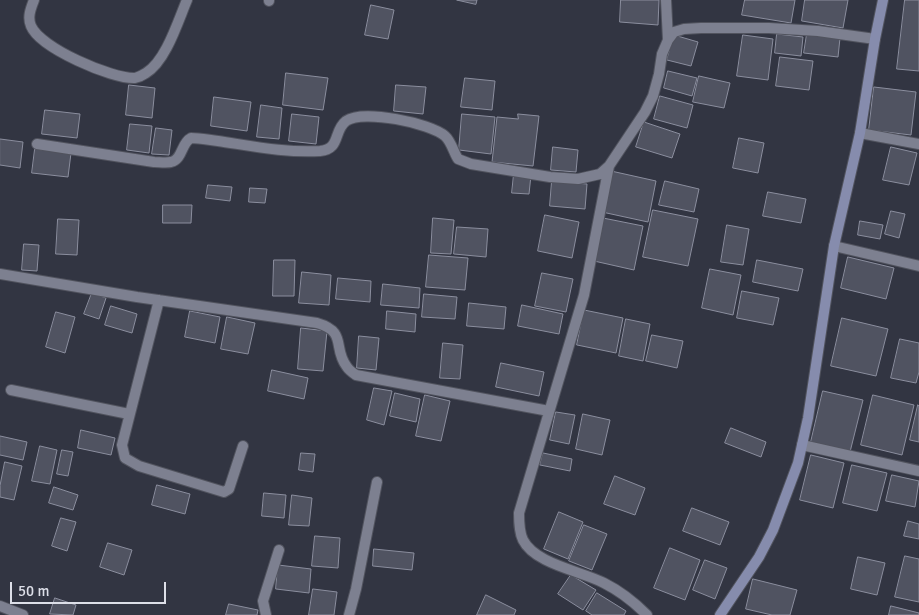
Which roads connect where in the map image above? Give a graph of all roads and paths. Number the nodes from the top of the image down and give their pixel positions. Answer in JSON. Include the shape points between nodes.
{"nodes":[{"id":1,"x":34,"y":0,"type":"edge"},
{"id":2,"x":187,"y":0,"type":"edge"},
{"id":3,"x":666,"y":0,"type":"edge"},
{"id":4,"x":883,"y":0,"type":"edge"},
{"id":5,"x":874,"y":39,"type":"junction"},
{"id":6,"x":668,"y":40,"type":"junction"},
{"id":7,"x":860,"y":133,"type":"junction"},
{"id":8,"x":37,"y":144,"type":"dead end"},
{"id":9,"x":919,"y":144,"type":"edge"},
{"id":10,"x":609,"y":166,"type":"junction"},
{"id":11,"x":834,"y":246,"type":"junction"},
{"id":12,"x":919,"y":266,"type":"edge"},
{"id":13,"x":0,"y":274,"type":"edge"},
{"id":14,"x":159,"y":300,"type":"junction"},
{"id":15,"x":11,"y":390,"type":"dead end"},
{"id":16,"x":549,"y":411,"type":"junction"},
{"id":17,"x":129,"y":414,"type":"junction"},
{"id":18,"x":802,"y":445,"type":"junction"},
{"id":19,"x":243,"y":446,"type":"dead end"},
{"id":20,"x":919,"y":471,"type":"edge"},
{"id":21,"x":377,"y":482,"type":"dead end"},
{"id":22,"x":279,"y":550,"type":"dead end"},
{"id":23,"x":0,"y":606,"type":"edge"},
{"id":24,"x":23,"y":615,"type":"edge"},
{"id":25,"x":266,"y":615,"type":"edge"},
{"id":26,"x":349,"y":615,"type":"edge"},
{"id":27,"x":647,"y":615,"type":"edge"},
{"id":28,"x":720,"y":615,"type":"edge"}],
"edges":[{"from":1,"to":2,"type":"street","via":[[29,11],[30,25],[38,35],[96,69],[137,78],[158,61]]},
{"from":3,"to":6,"type":"street"},
{"from":4,"to":5,"type":"main road"},
{"from":5,"to":6,"type":"street","via":[[818,31],[731,27],[684,29],[674,32]]},
{"from":5,"to":7,"type":"main road"},
{"from":6,"to":10,"type":"street","via":[[645,112]]},
{"from":7,"to":9,"type":"street"},
{"from":7,"to":11,"type":"main road"},
{"from":8,"to":10,"type":"street","via":[[154,162],[176,160],[191,138],[278,150],[327,150],[334,145],[344,122],[351,118],[375,117],[424,126],[445,136],[458,160],[472,164],[578,179],[600,174]]},
{"from":10,"to":16,"type":"street","via":[[584,295]]},
{"from":11,"to":12,"type":"street"},
{"from":11,"to":18,"type":"main road"},
{"from":13,"to":14,"type":"street"},
{"from":14,"to":16,"type":"street","via":[[317,323],[334,331],[342,358],[356,375]]},
{"from":14,"to":17,"type":"street"},
{"from":15,"to":17,"type":"street"},
{"from":16,"to":27,"type":"street","via":[[519,513],[523,540],[532,551],[550,561],[604,583]]},
{"from":17,"to":19,"type":"street","via":[[122,445],[125,458],[139,466],[218,491],[229,489]]},
{"from":18,"to":20,"type":"street"},
{"from":18,"to":28,"type":"main road","via":[[773,530]]},
{"from":21,"to":26,"type":"street"},
{"from":22,"to":25,"type":"street","via":[[263,601]]},
{"from":23,"to":24,"type":"street"}]}
